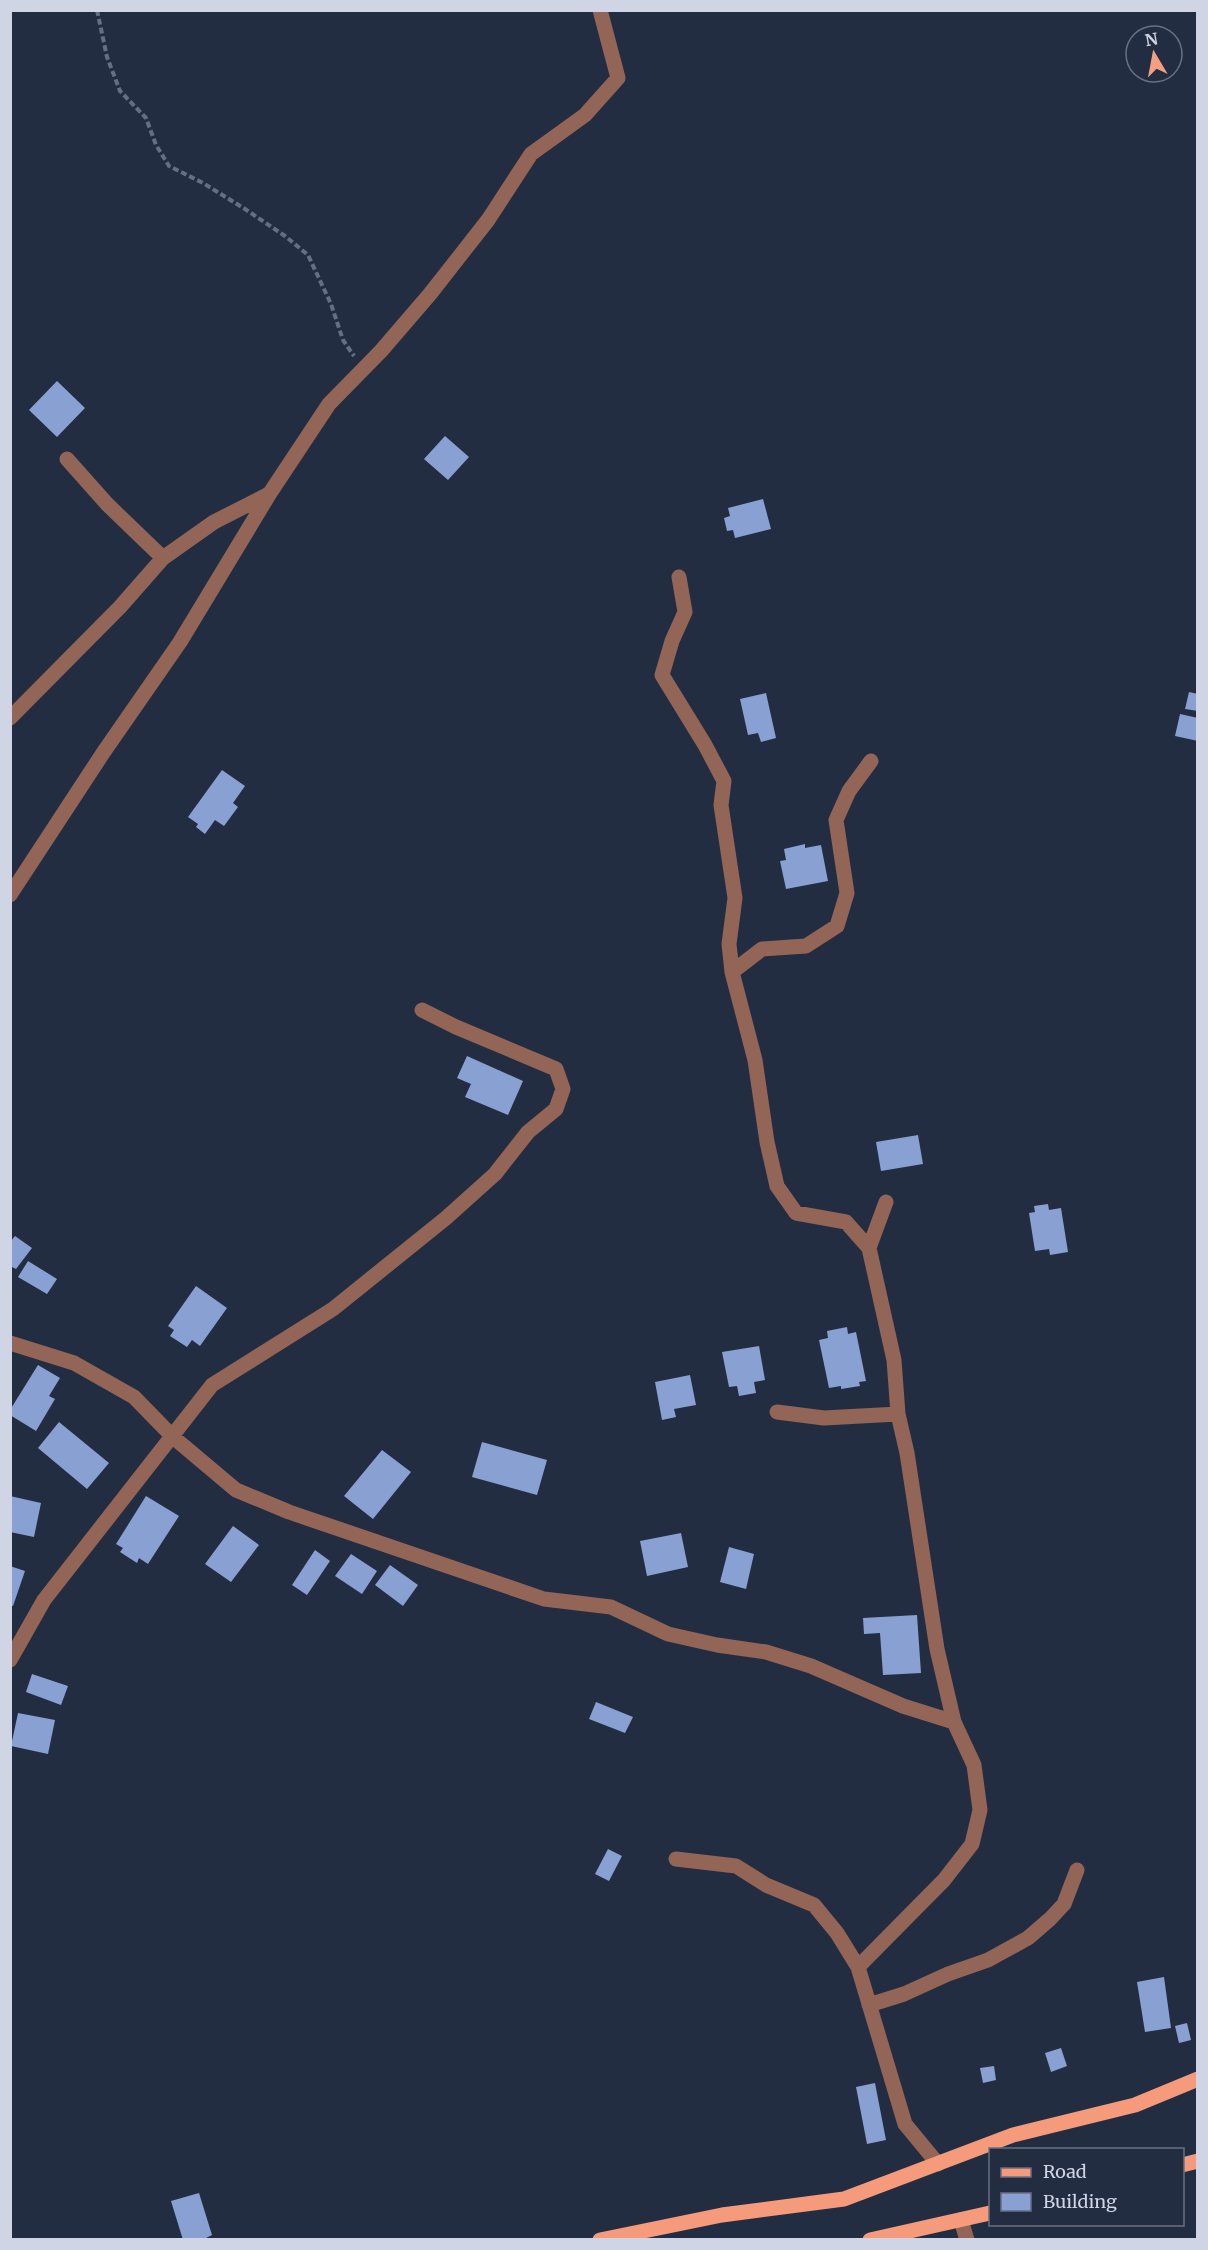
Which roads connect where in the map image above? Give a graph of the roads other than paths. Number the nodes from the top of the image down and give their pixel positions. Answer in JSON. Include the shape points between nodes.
{"nodes":[{"id":1,"x":600,"y":10,"type":"edge"},
{"id":2,"x":67,"y":459,"type":"dead end"},
{"id":3,"x":270,"y":493,"type":"junction"},
{"id":4,"x":163,"y":558,"type":"junction"},
{"id":5,"x":679,"y":577,"type":"dead end"},
{"id":6,"x":10,"y":718,"type":"edge"},
{"id":7,"x":870,"y":761,"type":"dead end"},
{"id":8,"x":10,"y":895,"type":"edge"},
{"id":9,"x":732,"y":972,"type":"junction"},
{"id":10,"x":422,"y":1010,"type":"dead end"},
{"id":11,"x":886,"y":1202,"type":"dead end"},
{"id":12,"x":869,"y":1248,"type":"junction"},
{"id":13,"x":10,"y":1343,"type":"edge"},
{"id":14,"x":777,"y":1412,"type":"dead end"},
{"id":15,"x":898,"y":1414,"type":"junction"},
{"id":16,"x":173,"y":1437,"type":"junction"},
{"id":17,"x":10,"y":1660,"type":"edge"},
{"id":18,"x":954,"y":1722,"type":"junction"},
{"id":19,"x":676,"y":1858,"type":"dead end"},
{"id":20,"x":1077,"y":1870,"type":"dead end"},
{"id":21,"x":858,"y":1967,"type":"junction"},
{"id":22,"x":869,"y":2005,"type":"junction"},
{"id":23,"x":1197,"y":2079,"type":"edge"},
{"id":24,"x":938,"y":2164,"type":"junction"},
{"id":25,"x":989,"y":2213,"type":"edge"},
{"id":26,"x":961,"y":2220,"type":"junction"},
{"id":27,"x":600,"y":2240,"type":"edge"},
{"id":28,"x":870,"y":2240,"type":"edge"},
{"id":29,"x":967,"y":2240,"type":"edge"}],
"edges":[{"from":1,"to":3,"type":"street","via":[[618,78],[585,115],[531,154],[481,229],[423,302],[329,404]]},
{"from":2,"to":4,"type":"street"},
{"from":3,"to":4,"type":"street","via":[[214,522]]},
{"from":3,"to":8,"type":"street","via":[[180,642]]},
{"from":4,"to":6,"type":"street"},
{"from":5,"to":9,"type":"street","via":[[685,612],[662,675],[724,781],[721,805],[735,898],[729,944]]},
{"from":7,"to":9,"type":"street","via":[[849,791],[836,820],[847,893],[837,926],[806,946],[762,949]]},
{"from":9,"to":12,"type":"street","via":[[755,1060],[777,1186],[796,1213],[846,1222]]},
{"from":10,"to":16,"type":"street","via":[[556,1069],[563,1089],[556,1109],[528,1132],[495,1174],[471,1196],[333,1309],[212,1385]]},
{"from":11,"to":12,"type":"street"},
{"from":12,"to":15,"type":"street","via":[[894,1359]]},
{"from":13,"to":16,"type":"street","via":[[74,1363],[134,1397]]},
{"from":14,"to":15,"type":"street","via":[[824,1418]]},
{"from":15,"to":18,"type":"street","via":[[937,1649]]},
{"from":16,"to":17,"type":"street","via":[[44,1600]]},
{"from":16,"to":18,"type":"street","via":[[236,1490],[288,1512],[544,1599],[611,1607],[668,1634],[766,1652],[812,1666],[903,1706]]},
{"from":18,"to":21,"type":"street","via":[[974,1765],[980,1810],[972,1844],[944,1880]]},
{"from":19,"to":21,"type":"street","via":[[736,1866],[766,1885],[814,1905]]},
{"from":20,"to":22,"type":"street","via":[[1064,1904],[1028,1938],[988,1960]]},
{"from":21,"to":22,"type":"street"},
{"from":22,"to":24,"type":"street","via":[[905,2124]]},
{"from":23,"to":24,"type":"main road","via":[[1135,2105],[1013,2135]]},
{"from":24,"to":27,"type":"main road","via":[[844,2199],[722,2215]]},
{"from":25,"to":26,"type":"main road"},
{"from":26,"to":28,"type":"main road"},
{"from":26,"to":29,"type":"street"}]}
